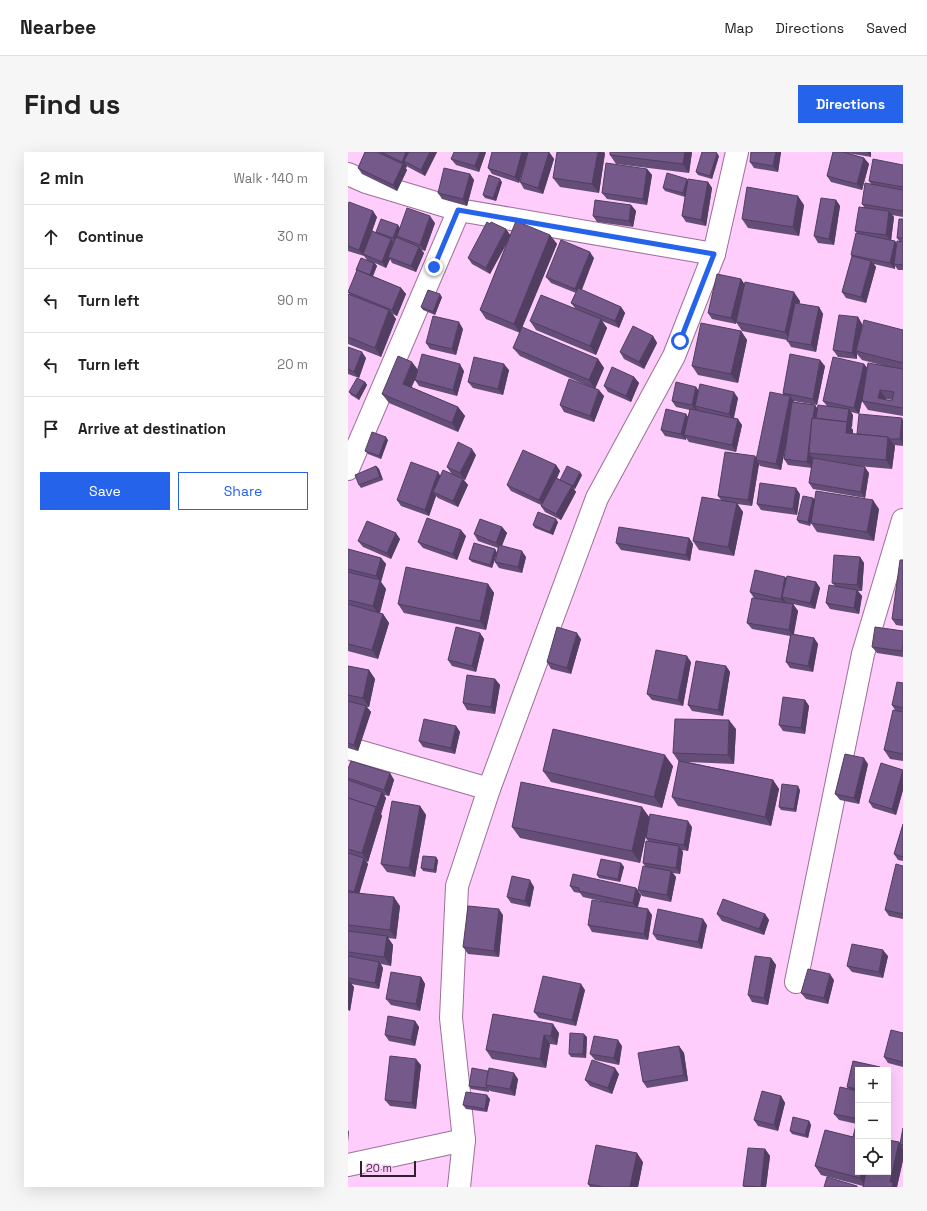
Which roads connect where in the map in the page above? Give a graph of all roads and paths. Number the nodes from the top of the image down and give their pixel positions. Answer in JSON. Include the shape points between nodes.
{"nodes":[{"id":1,"x":737,"y":152,"type":"edge"},
{"id":2,"x":348,"y":174,"type":"edge"},
{"id":3,"x":458,"y":210,"type":"junction"},
{"id":4,"x":714,"y":254,"type":"junction"},
{"id":5,"x":348,"y":469,"type":"edge"},
{"id":6,"x":903,"y":520,"type":"edge"},
{"id":7,"x":348,"y":748,"type":"edge"},
{"id":8,"x":489,"y":789,"type":"junction"},
{"id":9,"x":796,"y":982,"type":"dead end"},
{"id":10,"x":464,"y":1140,"type":"junction"},
{"id":11,"x":348,"y":1165,"type":"edge"},
{"id":12,"x":459,"y":1187,"type":"edge"}],
"edges":[{"from":1,"to":4,"type":"street"},
{"from":2,"to":3,"type":"street","via":[[366,182]]},
{"from":3,"to":4,"type":"street"},
{"from":3,"to":5,"type":"street"},
{"from":4,"to":8,"type":"street","via":[[674,356],[597,498]]},
{"from":6,"to":9,"type":"street","via":[[863,654]]},
{"from":7,"to":8,"type":"street"},
{"from":8,"to":10,"type":"street","via":[[457,886],[450,1018]]},
{"from":10,"to":11,"type":"street"},
{"from":10,"to":12,"type":"street"}]}
